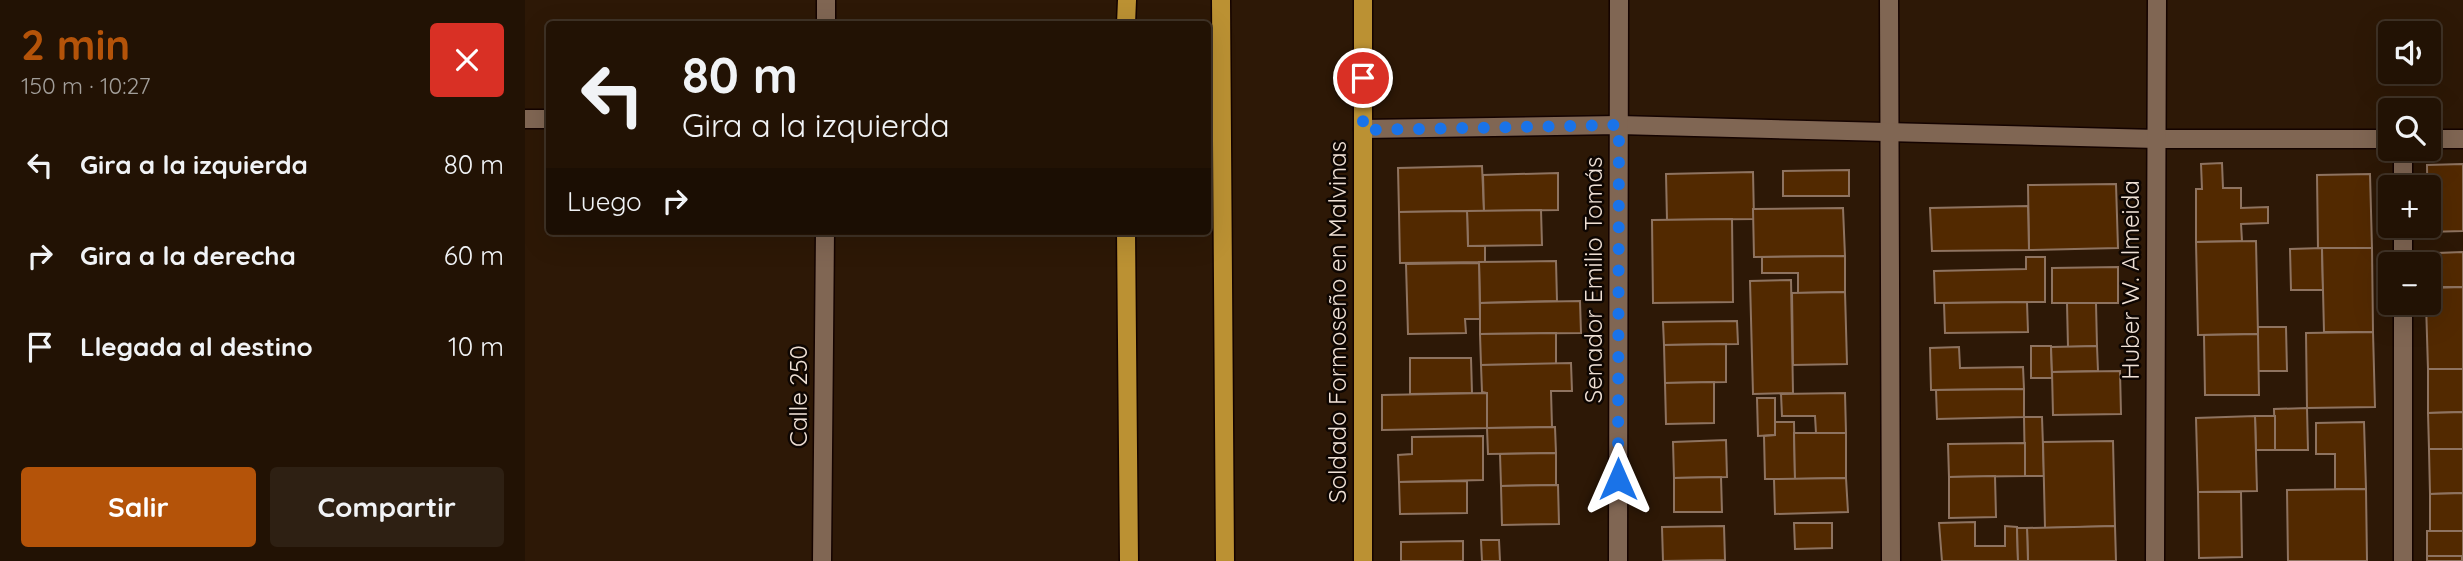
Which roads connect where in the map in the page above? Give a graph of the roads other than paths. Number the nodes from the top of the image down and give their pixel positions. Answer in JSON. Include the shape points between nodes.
{"nodes":[{"id":1,"x":826,"y":0,"type":"edge"},
{"id":2,"x":1126,"y":0,"type":"edge"},
{"id":3,"x":1221,"y":0,"type":"edge"},
{"id":4,"x":1363,"y":0,"type":"edge"},
{"id":5,"x":1619,"y":0,"type":"edge"},
{"id":6,"x":1889,"y":0,"type":"edge"},
{"id":7,"x":2157,"y":0,"type":"edge"},
{"id":8,"x":826,"y":21,"type":"edge"},
{"id":9,"x":1126,"y":21,"type":"edge"},
{"id":10,"x":525,"y":119,"type":"edge"},
{"id":11,"x":546,"y":119,"type":"edge"},
{"id":12,"x":1619,"y":125,"type":"junction"},
{"id":13,"x":1363,"y":130,"type":"junction"},
{"id":14,"x":1889,"y":131,"type":"junction"},
{"id":15,"x":2156,"y":139,"type":"junction"},
{"id":16,"x":2378,"y":139,"type":"edge"},
{"id":17,"x":2441,"y":139,"type":"edge"},
{"id":18,"x":2463,"y":139,"type":"edge"},
{"id":19,"x":825,"y":235,"type":"edge"},
{"id":20,"x":1126,"y":235,"type":"edge"},
{"id":21,"x":2403,"y":315,"type":"edge"},
{"id":22,"x":822,"y":561,"type":"edge"},
{"id":23,"x":1129,"y":561,"type":"edge"},
{"id":24,"x":1225,"y":561,"type":"edge"},
{"id":25,"x":1363,"y":561,"type":"edge"},
{"id":26,"x":1618,"y":561,"type":"edge"},
{"id":27,"x":1891,"y":561,"type":"edge"},
{"id":28,"x":2155,"y":561,"type":"edge"},
{"id":29,"x":2403,"y":561,"type":"edge"}],
"edges":[{"from":1,"to":8,"type":"street"},
{"from":2,"to":9,"type":"main road"},
{"from":3,"to":24,"type":"main road"},
{"from":4,"to":13,"type":"main road","name":"Soldado Formoseño en Malvinas"},
{"from":5,"to":12,"type":"street","name":"Senador Emilio Tomás"},
{"from":6,"to":14,"type":"street"},
{"from":7,"to":15,"type":"street","name":"Huber W. Almeida"},
{"from":10,"to":11,"type":"street"},
{"from":12,"to":13,"type":"street"},
{"from":12,"to":14,"type":"street"},
{"from":12,"to":26,"type":"street","name":"Senador Emilio Tomás"},
{"from":13,"to":25,"type":"main road","name":"Soldado Formoseño en Malvinas"},
{"from":14,"to":15,"type":"street"},
{"from":14,"to":27,"type":"street"},
{"from":15,"to":16,"type":"street"},
{"from":15,"to":28,"type":"street","name":"Huber W. Almeida"},
{"from":17,"to":18,"type":"street"},
{"from":19,"to":22,"type":"street","name":"Calle 250"},
{"from":20,"to":23,"type":"main road"},
{"from":21,"to":29,"type":"street"}]}
